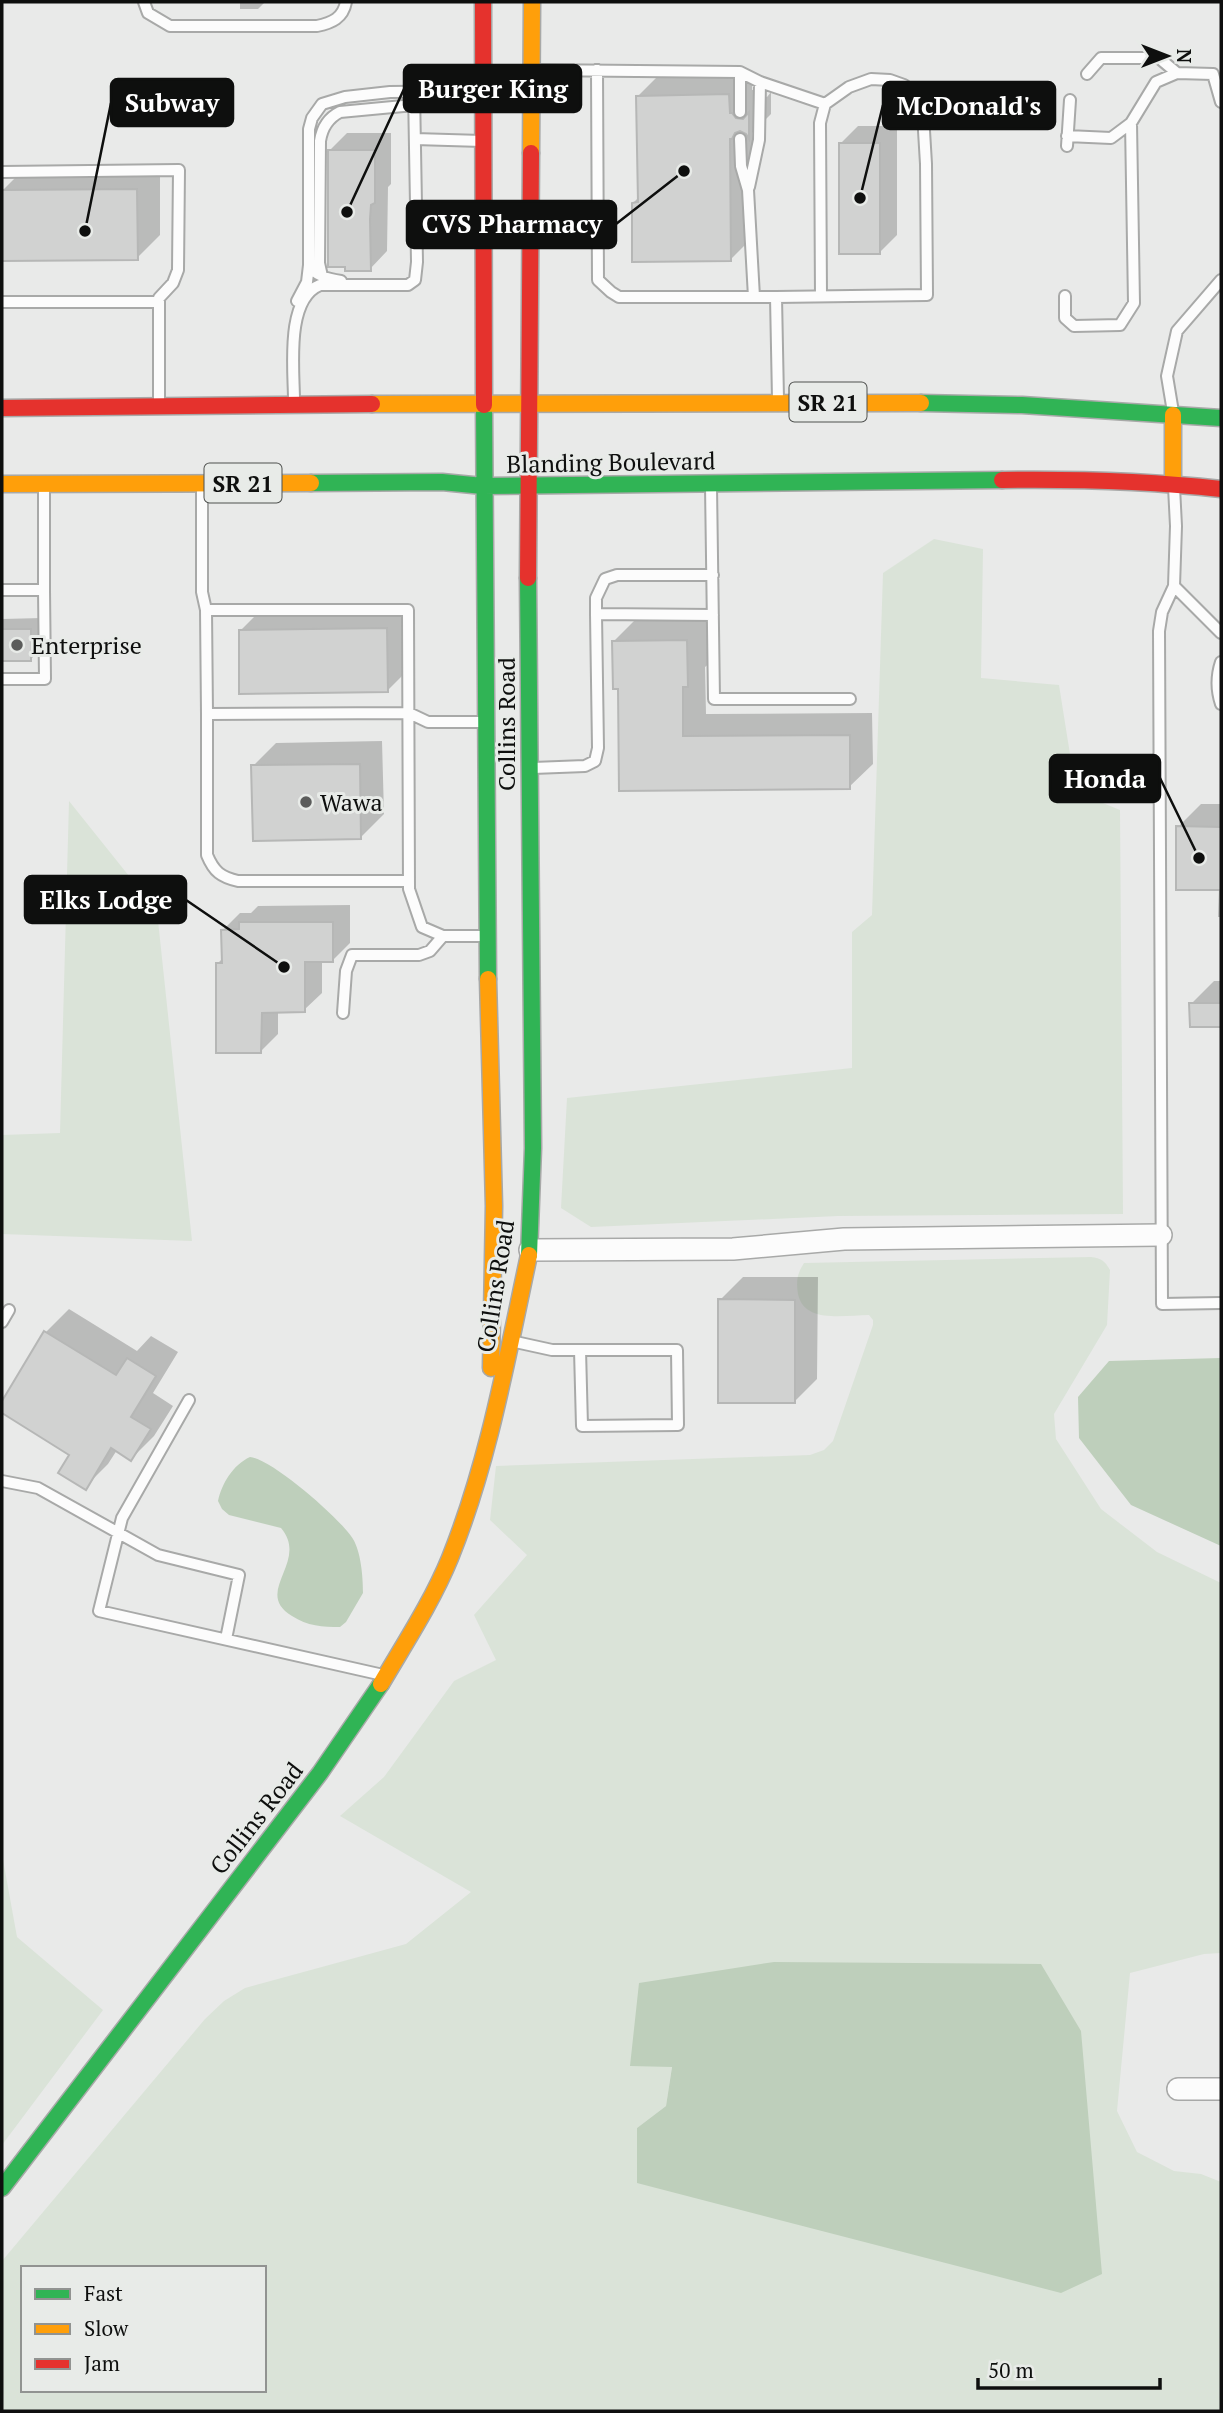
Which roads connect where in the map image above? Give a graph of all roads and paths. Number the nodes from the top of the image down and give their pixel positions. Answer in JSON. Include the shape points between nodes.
{"nodes":[{"id":1,"x":144,"y":2,"type":"edge"},
{"id":2,"x":345,"y":2,"type":"edge"},
{"id":3,"x":483,"y":2,"type":"edge"},
{"id":4,"x":532,"y":2,"type":"edge"},
{"id":5,"x":532,"y":69,"type":"junction"},
{"id":6,"x":597,"y":70,"type":"junction"},
{"id":7,"x":740,"y":72,"type":"junction"},
{"id":8,"x":1177,"y":73,"type":"junction"},
{"id":9,"x":1087,"y":74,"type":"dead end"},
{"id":10,"x":760,"y":82,"type":"junction"},
{"id":11,"x":414,"y":91,"type":"junction"},
{"id":12,"x":483,"y":91,"type":"junction"},
{"id":13,"x":1070,"y":100,"type":"dead end"},
{"id":14,"x":1221,"y":102,"type":"edge"},
{"id":15,"x":825,"y":104,"type":"junction"},
{"id":16,"x":414,"y":105,"type":"junction"},
{"id":17,"x":740,"y":112,"type":"dead end"},
{"id":18,"x":1131,"y":123,"type":"junction"},
{"id":19,"x":415,"y":139,"type":"junction"},
{"id":20,"x":740,"y":139,"type":"dead end"},
{"id":21,"x":483,"y":141,"type":"junction"},
{"id":22,"x":2,"y":172,"type":"edge"},
{"id":23,"x":748,"y":190,"type":"junction"},
{"id":24,"x":309,"y":265,"type":"junction"},
{"id":25,"x":322,"y":276,"type":"junction"},
{"id":26,"x":1221,"y":280,"type":"edge"},
{"id":27,"x":353,"y":286,"type":"junction"},
{"id":28,"x":821,"y":296,"type":"junction"},
{"id":29,"x":1065,"y":296,"type":"dead end"},
{"id":30,"x":754,"y":297,"type":"junction"},
{"id":31,"x":776,"y":297,"type":"junction"},
{"id":32,"x":2,"y":302,"type":"edge"},
{"id":33,"x":159,"y":302,"type":"junction"},
{"id":34,"x":297,"y":314,"type":"junction"},
{"id":35,"x":528,"y":402,"type":"junction"},
{"id":36,"x":778,"y":402,"type":"junction"},
{"id":37,"x":483,"y":403,"type":"junction"},
{"id":38,"x":294,"y":405,"type":"junction"},
{"id":39,"x":159,"y":406,"type":"junction"},
{"id":40,"x":2,"y":408,"type":"edge"},
{"id":41,"x":1173,"y":415,"type":"junction"},
{"id":42,"x":1221,"y":418,"type":"edge"},
{"id":43,"x":202,"y":483,"type":"junction"},
{"id":44,"x":711,"y":483,"type":"junction"},
{"id":45,"x":2,"y":484,"type":"edge"},
{"id":46,"x":44,"y":484,"type":"junction"},
{"id":47,"x":1174,"y":484,"type":"junction"},
{"id":48,"x":483,"y":486,"type":"junction"},
{"id":49,"x":528,"y":486,"type":"junction"},
{"id":50,"x":1221,"y":489,"type":"edge"},
{"id":51,"x":713,"y":575,"type":"junction"},
{"id":52,"x":1174,"y":586,"type":"junction"},
{"id":53,"x":2,"y":590,"type":"edge"},
{"id":54,"x":44,"y":590,"type":"junction"},
{"id":55,"x":206,"y":610,"type":"junction"},
{"id":56,"x":596,"y":614,"type":"junction"},
{"id":57,"x":713,"y":615,"type":"junction"},
{"id":58,"x":1221,"y":633,"type":"edge"},
{"id":59,"x":1221,"y":662,"type":"edge"},
{"id":60,"x":2,"y":679,"type":"edge"},
{"id":61,"x":850,"y":699,"type":"dead end"},
{"id":62,"x":1221,"y":704,"type":"edge"},
{"id":63,"x":409,"y":713,"type":"junction"},
{"id":64,"x":207,"y":714,"type":"junction"},
{"id":65,"x":485,"y":722,"type":"junction"},
{"id":66,"x":529,"y":768,"type":"junction"},
{"id":67,"x":408,"y":881,"type":"junction"},
{"id":68,"x":443,"y":936,"type":"junction"},
{"id":69,"x":486,"y":936,"type":"junction"},
{"id":70,"x":344,"y":1013,"type":"dead end"},
{"id":71,"x":1161,"y":1235,"type":"junction"},
{"id":72,"x":530,"y":1250,"type":"junction"},
{"id":73,"x":1221,"y":1303,"type":"edge"},
{"id":74,"x":9,"y":1310,"type":"dead end"},
{"id":75,"x":2,"y":1322,"type":"edge"},
{"id":76,"x":511,"y":1341,"type":"junction"},
{"id":77,"x":580,"y":1350,"type":"junction"},
{"id":78,"x":189,"y":1400,"type":"dead end"},
{"id":79,"x":488,"y":1442,"type":"junction"},
{"id":80,"x":2,"y":1481,"type":"edge"},
{"id":81,"x":118,"y":1533,"type":"junction"},
{"id":82,"x":226,"y":1639,"type":"junction"},
{"id":83,"x":386,"y":1675,"type":"junction"},
{"id":84,"x":1178,"y":2089,"type":"dead end"},
{"id":85,"x":1221,"y":2089,"type":"edge"},
{"id":86,"x":2,"y":2188,"type":"edge"}],
"edges":[{"from":1,"to":2,"type":"lane","via":[[148,13],[170,26],[317,26],[338,18]]},
{"from":3,"to":12,"type":"main road","name":"Collins Road"},
{"from":4,"to":5,"type":"main road","name":"Collins Road"},
{"from":5,"to":6,"type":"lane"},
{"from":5,"to":35,"type":"main road","name":"Collins Road"},
{"from":6,"to":7,"type":"lane"},
{"from":6,"to":30,"type":"lane","via":[[598,280],[620,297]]},
{"from":7,"to":10,"type":"lane"},
{"from":7,"to":17,"type":"lane"},
{"from":8,"to":9,"type":"lane","via":[[1159,58],[1101,58]]},
{"from":8,"to":14,"type":"lane","via":[[1213,74]]},
{"from":8,"to":18,"type":"lane","via":[[1156,82]]},
{"from":10,"to":15,"type":"lane"},
{"from":10,"to":23,"type":"lane","via":[[760,140]]},
{"from":11,"to":12,"type":"lane"},
{"from":11,"to":16,"type":"lane"},
{"from":11,"to":24,"type":"lane","via":[[345,97],[322,104],[316,111],[309,135]]},
{"from":12,"to":21,"type":"main road","name":"Collins Road"},
{"from":13,"to":18,"type":"lane","via":[[1067,141],[1111,138]]},
{"from":15,"to":28,"type":"lane","via":[[820,123]]},
{"from":15,"to":28,"type":"lane","via":[[871,79],[904,85],[919,102],[926,164],[927,295]]},
{"from":16,"to":19,"type":"lane"},
{"from":16,"to":25,"type":"lane","via":[[340,112],[324,127],[320,141]]},
{"from":18,"to":29,"type":"lane","via":[[1134,303],[1120,325],[1074,326],[1065,318]]},
{"from":19,"to":21,"type":"lane"},
{"from":19,"to":27,"type":"lane","via":[[415,280],[408,285]]},
{"from":20,"to":23,"type":"lane"},
{"from":21,"to":37,"type":"main road","name":"Collins Road"},
{"from":22,"to":33,"type":"lane","via":[[179,170],[177,277]]},
{"from":23,"to":30,"type":"lane"},
{"from":24,"to":25,"type":"lane"},
{"from":24,"to":34,"type":"lane"},
{"from":25,"to":27,"type":"lane"},
{"from":26,"to":41,"type":"lane","via":[[1177,331],[1167,376]]},
{"from":27,"to":34,"type":"lane","via":[[316,286]]},
{"from":28,"to":31,"type":"lane"},
{"from":30,"to":31,"type":"lane"},
{"from":31,"to":36,"type":"lane"},
{"from":32,"to":33,"type":"lane"},
{"from":33,"to":39,"type":"lane"},
{"from":34,"to":38,"type":"lane"},
{"from":35,"to":36,"type":"main road","number":"SR 21"},
{"from":35,"to":37,"type":"main road","number":"SR 21"},
{"from":35,"to":49,"type":"main road","name":"Collins Road"},
{"from":36,"to":41,"type":"main road","number":"SR 21","via":[[1022,405]]},
{"from":37,"to":38,"type":"main road","number":"SR 21"},
{"from":37,"to":48,"type":"main road","name":"Collins Road"},
{"from":38,"to":39,"type":"main road","number":"SR 21"},
{"from":39,"to":40,"type":"main road","number":"SR 21"},
{"from":41,"to":42,"type":"main road","number":"SR 21"},
{"from":41,"to":47,"type":"main road"},
{"from":43,"to":46,"type":"main road","name":"Blanding Boulevard","number":"SR 21"},
{"from":43,"to":48,"type":"main road","name":"Blanding Boulevard","number":"SR 21","via":[[442,482]]},
{"from":43,"to":55,"type":"lane"},
{"from":44,"to":47,"type":"main road","name":"Blanding Boulevard","number":"SR 21","via":[[1072,479]]},
{"from":44,"to":49,"type":"main road","name":"Blanding Boulevard","number":"SR 21"},
{"from":44,"to":51,"type":"lane"},
{"from":45,"to":46,"type":"main road","name":"Blanding Boulevard","number":"SR 21"},
{"from":46,"to":54,"type":"lane"},
{"from":47,"to":50,"type":"main road","name":"Blanding Boulevard","number":"SR 21"},
{"from":47,"to":52,"type":"lane"},
{"from":48,"to":49,"type":"main road","name":"Blanding Boulevard","number":"SR 21"},
{"from":48,"to":65,"type":"main road","name":"Collins Road"},
{"from":49,"to":66,"type":"main road","name":"Collins Road"},
{"from":51,"to":56,"type":"lane","via":[[617,575],[605,579],[596,598]]},
{"from":51,"to":57,"type":"lane"},
{"from":52,"to":58,"type":"lane"},
{"from":52,"to":71,"type":"lane","via":[[1159,631]]},
{"from":53,"to":54,"type":"lane"},
{"from":54,"to":60,"type":"lane","via":[[45,679]]},
{"from":55,"to":63,"type":"lane","via":[[408,610]]},
{"from":55,"to":64,"type":"lane"},
{"from":56,"to":57,"type":"lane"},
{"from":56,"to":66,"type":"lane","via":[[595,761],[586,766]]},
{"from":57,"to":61,"type":"lane","via":[[714,699]]},
{"from":59,"to":62,"type":"lane","via":[[1217,691]]},
{"from":63,"to":64,"type":"lane"},
{"from":63,"to":65,"type":"lane","via":[[428,722]]},
{"from":63,"to":67,"type":"lane"},
{"from":64,"to":67,"type":"lane","via":[[208,855],[213,870],[238,881]]},
{"from":65,"to":69,"type":"main road","name":"Collins Road"},
{"from":66,"to":72,"type":"main road","name":"Collins Road"},
{"from":67,"to":68,"type":"lane","via":[[422,927]]},
{"from":68,"to":69,"type":"lane"},
{"from":68,"to":70,"type":"lane","via":[[430,951],[419,955],[352,955],[346,971]]},
{"from":69,"to":79,"type":"main road","name":"Collins Road","via":[[494,1287]]},
{"from":71,"to":72,"type":"street","via":[[844,1239],[733,1249]]},
{"from":71,"to":73,"type":"lane","via":[[1162,1304]]},
{"from":72,"to":76,"type":"main road","name":"Collins Road"},
{"from":74,"to":75,"type":"lane"},
{"from":76,"to":77,"type":"lane","via":[[552,1350]]},
{"from":76,"to":79,"type":"main road","name":"Collins Road"},
{"from":77,"to":77,"type":"lane","via":[[582,1426],[678,1424],[677,1350]]},
{"from":78,"to":81,"type":"lane","via":[[122,1518]]},
{"from":79,"to":83,"type":"main road","name":"Collins Road","via":[[449,1560]]},
{"from":80,"to":81,"type":"lane","via":[[37,1488]]},
{"from":81,"to":82,"type":"lane","via":[[158,1555],[239,1575]]},
{"from":81,"to":82,"type":"lane","via":[[99,1611]]},
{"from":82,"to":83,"type":"lane"},
{"from":83,"to":86,"type":"main road","name":"Collins Road","via":[[320,1773]]},
{"from":84,"to":85,"type":"street"}]}
